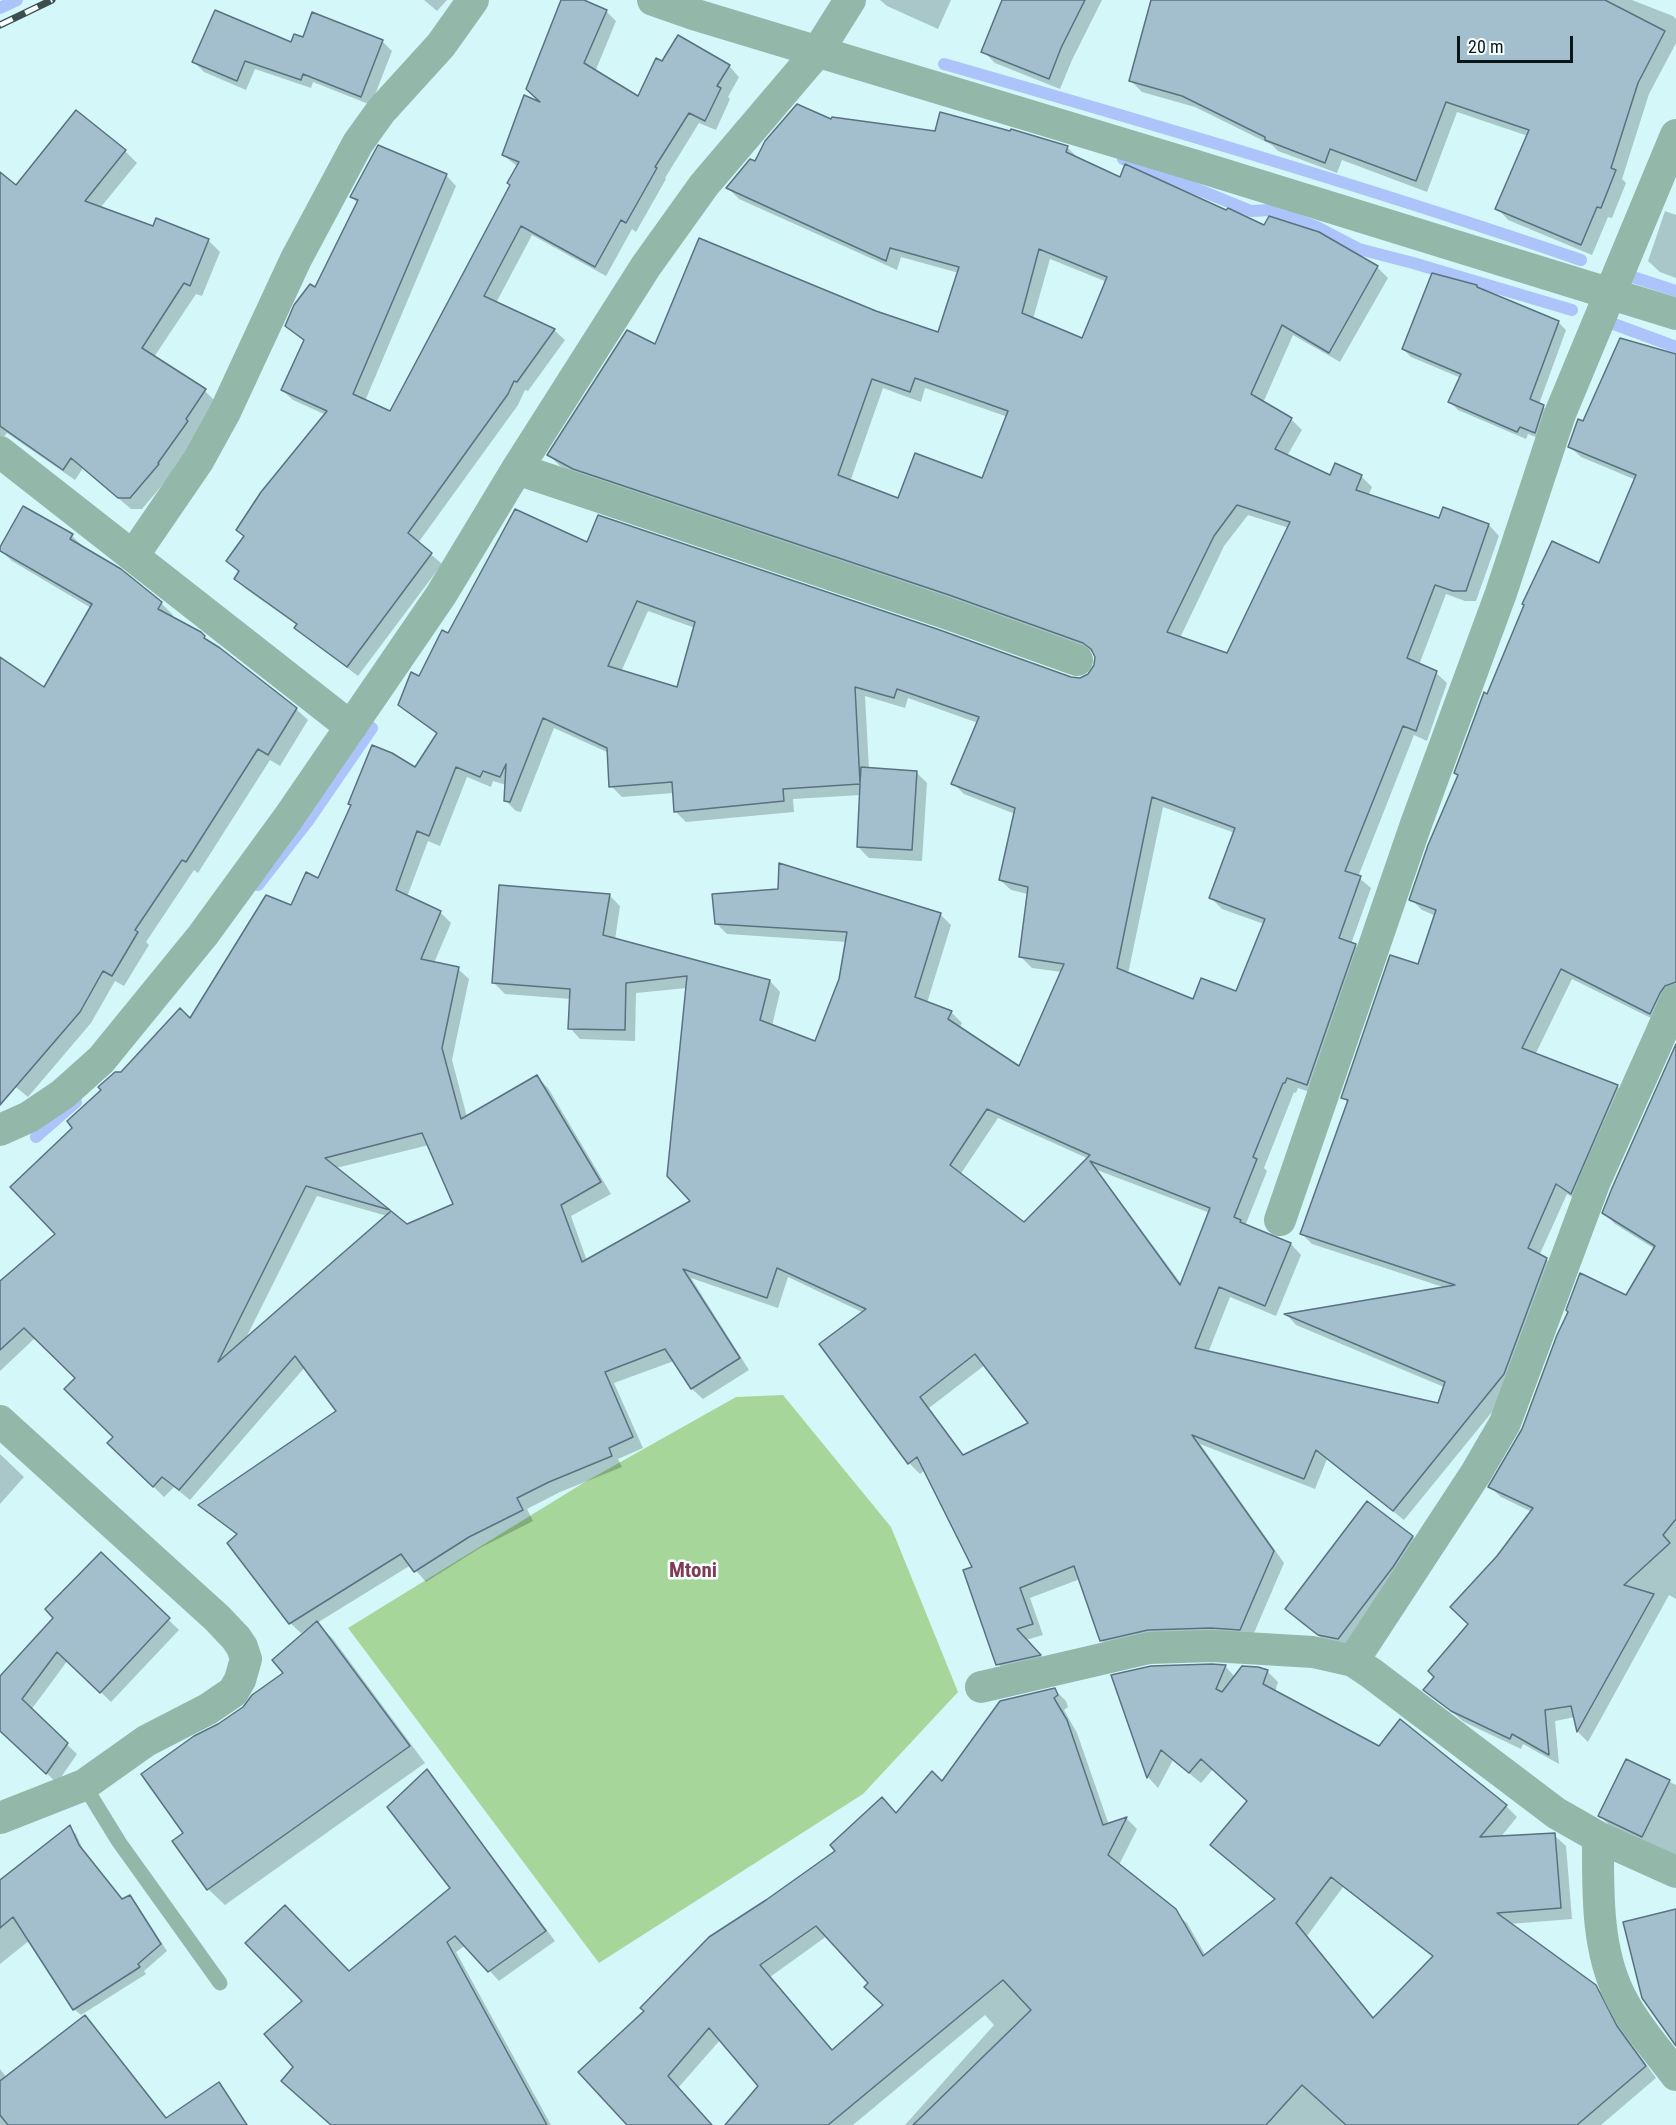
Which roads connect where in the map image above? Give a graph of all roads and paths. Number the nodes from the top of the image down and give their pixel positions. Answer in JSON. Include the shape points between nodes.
{"nodes":[{"id":1,"x":473,"y":0,"type":"edge"},
{"id":2,"x":653,"y":0,"type":"edge"},
{"id":3,"x":850,"y":0,"type":"edge"},
{"id":4,"x":818,"y":51,"type":"junction"},
{"id":5,"x":1676,"y":135,"type":"edge"},
{"id":6,"x":1609,"y":292,"type":"junction"},
{"id":7,"x":1676,"y":314,"type":"edge"},
{"id":8,"x":0,"y":452,"type":"edge"},
{"id":9,"x":517,"y":469,"type":"junction"},
{"id":10,"x":133,"y":556,"type":"junction"},
{"id":11,"x":1077,"y":660,"type":"dead end"},
{"id":12,"x":351,"y":727,"type":"junction"},
{"id":13,"x":1676,"y":1000,"type":"edge"},
{"id":14,"x":0,"y":1130,"type":"edge"},
{"id":15,"x":1280,"y":1220,"type":"dead end"},
{"id":16,"x":0,"y":1421,"type":"edge"},
{"id":17,"x":1353,"y":1661,"type":"junction"},
{"id":18,"x":981,"y":1688,"type":"dead end"},
{"id":19,"x":84,"y":1785,"type":"junction"},
{"id":20,"x":0,"y":1818,"type":"edge"},
{"id":21,"x":1598,"y":1838,"type":"junction"},
{"id":22,"x":1676,"y":1872,"type":"edge"},
{"id":23,"x":220,"y":1983,"type":"dead end"},
{"id":24,"x":1676,"y":2075,"type":"edge"}],
"edges":[{"from":1,"to":10,"type":"street","via":[[441,45],[381,111],[358,143],[296,259],[204,452]]},
{"from":2,"to":4,"type":"street"},
{"from":3,"to":4,"type":"street"},
{"from":4,"to":6,"type":"street"},
{"from":4,"to":9,"type":"street","via":[[704,185],[646,266]]},
{"from":5,"to":6,"type":"street"},
{"from":6,"to":7,"type":"street"},
{"from":6,"to":15,"type":"street","via":[[1560,414]]},
{"from":8,"to":10,"type":"street"},
{"from":9,"to":11,"type":"street"},
{"from":9,"to":12,"type":"street","via":[[441,595]]},
{"from":10,"to":12,"type":"street"},
{"from":12,"to":14,"type":"street","via":[[203,935],[101,1060],[29,1118]]},
{"from":13,"to":17,"type":"street","via":[[1595,1180],[1505,1423]]},
{"from":16,"to":19,"type":"street","via":[[217,1618],[236,1638],[246,1659],[233,1692],[120,1757]]},
{"from":17,"to":18,"type":"street","via":[[1270,1648],[1149,1648]]},
{"from":17,"to":21,"type":"street","via":[[1547,1807]]},
{"from":19,"to":20,"type":"street"},
{"from":19,"to":23,"type":"lane","via":[[119,1842]]},
{"from":21,"to":22,"type":"street"},
{"from":21,"to":24,"type":"street","via":[[1598,1890],[1609,1968],[1620,1997]]}]}
